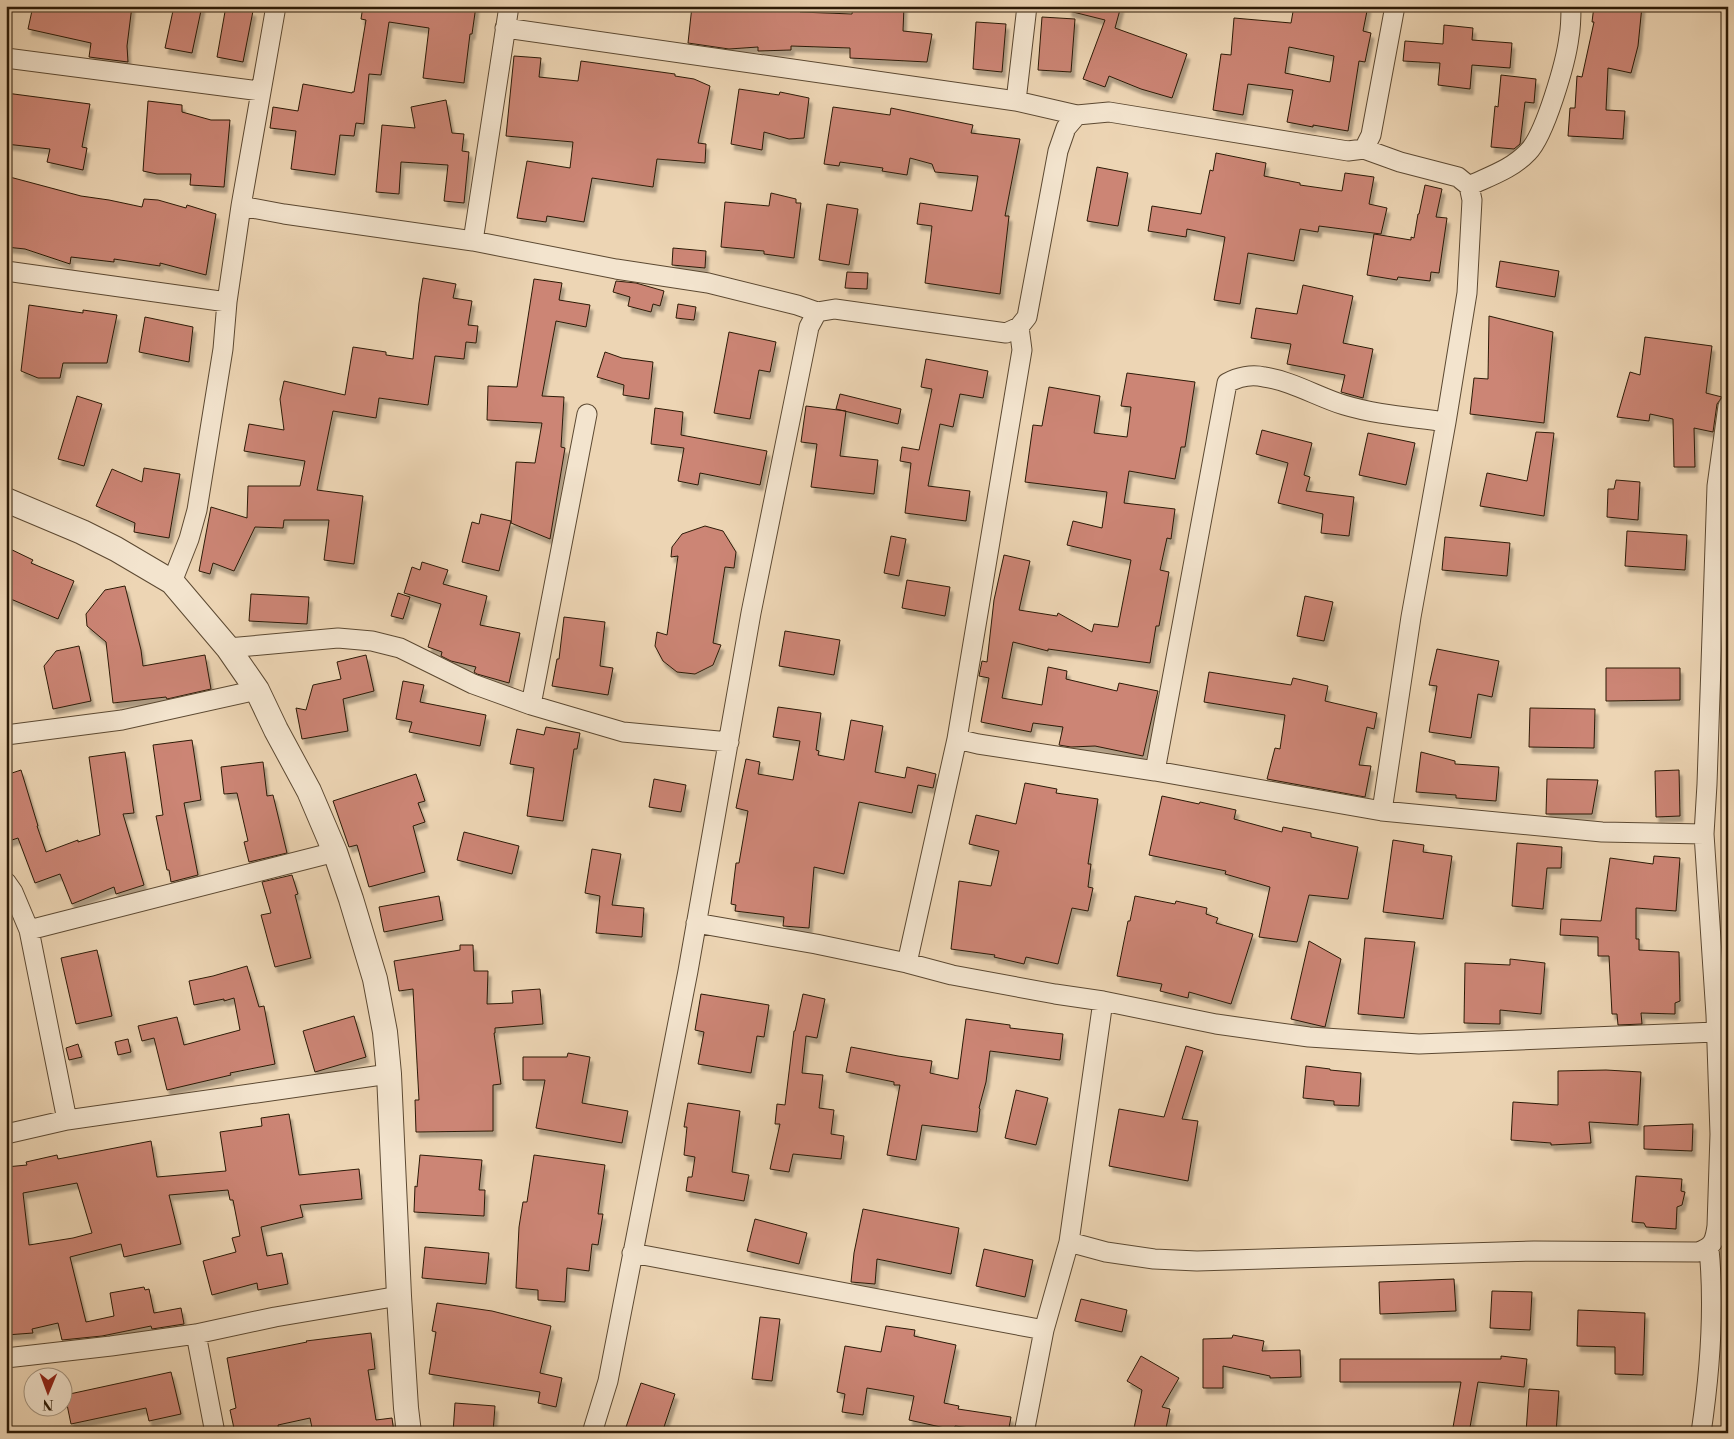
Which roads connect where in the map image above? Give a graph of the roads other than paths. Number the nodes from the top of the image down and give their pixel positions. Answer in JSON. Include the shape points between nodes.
{"nodes":[{"id":1,"x":276,"y":6,"type":"edge"},
{"id":2,"x":509,"y":6,"type":"edge"},
{"id":3,"x":1027,"y":6,"type":"edge"},
{"id":4,"x":1395,"y":6,"type":"edge"},
{"id":5,"x":1571,"y":6,"type":"edge"},
{"id":6,"x":505,"y":28,"type":"junction"},
{"id":7,"x":6,"y":58,"type":"edge"},
{"id":8,"x":260,"y":91,"type":"junction"},
{"id":9,"x":1016,"y":100,"type":"junction"},
{"id":10,"x":1077,"y":115,"type":"junction"},
{"id":11,"x":1364,"y":149,"type":"junction"},
{"id":12,"x":1469,"y":186,"type":"junction"},
{"id":13,"x":241,"y":206,"type":"junction"},
{"id":14,"x":473,"y":241,"type":"junction"},
{"id":15,"x":6,"y":271,"type":"edge"},
{"id":16,"x":226,"y":302,"type":"junction"},
{"id":17,"x":817,"y":312,"type":"junction"},
{"id":18,"x":1019,"y":327,"type":"junction"},
{"id":19,"x":1728,"y":406,"type":"edge"},
{"id":20,"x":587,"y":414,"type":"dead end"},
{"id":21,"x":1446,"y":422,"type":"junction"},
{"id":22,"x":6,"y":500,"type":"edge"},
{"id":23,"x":172,"y":582,"type":"junction"},
{"id":24,"x":1720,"y":604,"type":"edge"},
{"id":25,"x":228,"y":648,"type":"junction"},
{"id":26,"x":257,"y":690,"type":"junction"},
{"id":27,"x":531,"y":705,"type":"junction"},
{"id":28,"x":6,"y":735,"type":"edge"},
{"id":29,"x":957,"y":739,"type":"junction"},
{"id":30,"x":729,"y":742,"type":"junction"},
{"id":31,"x":1155,"y":771,"type":"junction"},
{"id":32,"x":1382,"y":811,"type":"junction"},
{"id":33,"x":1704,"y":834,"type":"junction"},
{"id":34,"x":335,"y":852,"type":"junction"},
{"id":35,"x":6,"y":882,"type":"edge"},
{"id":36,"x":696,"y":923,"type":"junction"},
{"id":37,"x":29,"y":930,"type":"junction"},
{"id":38,"x":907,"y":963,"type":"junction"},
{"id":39,"x":1720,"y":980,"type":"edge"},
{"id":40,"x":1103,"y":1001,"type":"junction"},
{"id":41,"x":1720,"y":1019,"type":"edge"},
{"id":42,"x":390,"y":1074,"type":"junction"},
{"id":43,"x":67,"y":1120,"type":"junction"},
{"id":44,"x":6,"y":1134,"type":"edge"},
{"id":45,"x":1724,"y":1134,"type":"edge"},
{"id":46,"x":1069,"y":1242,"type":"junction"},
{"id":47,"x":1709,"y":1249,"type":"junction"},
{"id":48,"x":632,"y":1253,"type":"junction"},
{"id":49,"x":399,"y":1296,"type":"junction"},
{"id":50,"x":1044,"y":1330,"type":"junction"},
{"id":51,"x":196,"y":1334,"type":"junction"},
{"id":52,"x":6,"y":1358,"type":"edge"},
{"id":53,"x":216,"y":1433,"type":"edge"},
{"id":54,"x":409,"y":1433,"type":"edge"},
{"id":55,"x":592,"y":1433,"type":"edge"},
{"id":56,"x":1024,"y":1433,"type":"edge"},
{"id":57,"x":1701,"y":1433,"type":"edge"}],
"edges":[{"from":1,"to":8,"type":"street"},
{"from":2,"to":6,"type":"street"},
{"from":3,"to":9,"type":"street"},
{"from":4,"to":11,"type":"street","via":[[1370,135]]},
{"from":5,"to":12,"type":"street","via":[[1562,68],[1544,126],[1530,151],[1509,168]]},
{"from":6,"to":9,"type":"street"},
{"from":6,"to":14,"type":"street"},
{"from":7,"to":8,"type":"street"},
{"from":8,"to":13,"type":"street"},
{"from":9,"to":10,"type":"street"},
{"from":10,"to":11,"type":"street","via":[[1109,112],[1348,151]]},
{"from":10,"to":18,"type":"street","via":[[1066,128],[1058,151],[1026,317]]},
{"from":11,"to":12,"type":"street","via":[[1458,177]]},
{"from":12,"to":21,"type":"street","via":[[1472,200],[1467,293]]},
{"from":13,"to":14,"type":"street"},
{"from":13,"to":16,"type":"street"},
{"from":14,"to":17,"type":"street","via":[[708,283]]},
{"from":15,"to":16,"type":"street"},
{"from":16,"to":23,"type":"street","via":[[220,368],[197,510]]},
{"from":17,"to":18,"type":"street","via":[[835,309],[1006,332]]},
{"from":17,"to":30,"type":"street","via":[[809,327],[751,613]]},
{"from":18,"to":29,"type":"street","via":[[1022,350]]},
{"from":19,"to":24,"type":"street","via":[[1718,486]]},
{"from":20,"to":27,"type":"street"},
{"from":21,"to":31,"type":"street","via":[[1345,405],[1264,376],[1245,377],[1227,383]]},
{"from":21,"to":32,"type":"street","via":[[1411,617]]},
{"from":22,"to":23,"type":"street","via":[[82,532]]},
{"from":23,"to":25,"type":"street"},
{"from":24,"to":33,"type":"street"},
{"from":25,"to":26,"type":"street"},
{"from":25,"to":27,"type":"street","via":[[338,638],[372,641],[400,648],[473,684]]},
{"from":26,"to":28,"type":"street","via":[[122,720]]},
{"from":26,"to":34,"type":"street","via":[[309,791]]},
{"from":27,"to":30,"type":"street","via":[[623,732]]},
{"from":29,"to":31,"type":"street"},
{"from":29,"to":38,"type":"street"},
{"from":30,"to":36,"type":"street"},
{"from":31,"to":32,"type":"street"},
{"from":32,"to":33,"type":"street","via":[[1602,832]]},
{"from":33,"to":39,"type":"street"},
{"from":34,"to":37,"type":"street"},
{"from":34,"to":42,"type":"street","via":[[375,979]]},
{"from":35,"to":37,"type":"street"},
{"from":36,"to":38,"type":"street"},
{"from":36,"to":48,"type":"street"},
{"from":37,"to":43,"type":"street"},
{"from":38,"to":40,"type":"street","via":[[952,975]]},
{"from":39,"to":41,"type":"street"},
{"from":40,"to":41,"type":"street","via":[[1272,1032],[1419,1044]]},
{"from":40,"to":46,"type":"street"},
{"from":41,"to":45,"type":"street"},
{"from":42,"to":43,"type":"street"},
{"from":42,"to":49,"type":"street"},
{"from":43,"to":44,"type":"street"},
{"from":45,"to":47,"type":"street","via":[[1717,1226],[1715,1240]]},
{"from":46,"to":47,"type":"street","via":[[1106,1252],[1197,1261],[1534,1251],[1698,1252]]},
{"from":46,"to":50,"type":"street"},
{"from":47,"to":57,"type":"street","via":[[1712,1299],[1709,1367]]},
{"from":48,"to":50,"type":"street"},
{"from":48,"to":55,"type":"street","via":[[608,1381]]},
{"from":49,"to":51,"type":"street"},
{"from":49,"to":54,"type":"street"},
{"from":50,"to":56,"type":"street"},
{"from":51,"to":52,"type":"street"},
{"from":51,"to":53,"type":"street"}]}
